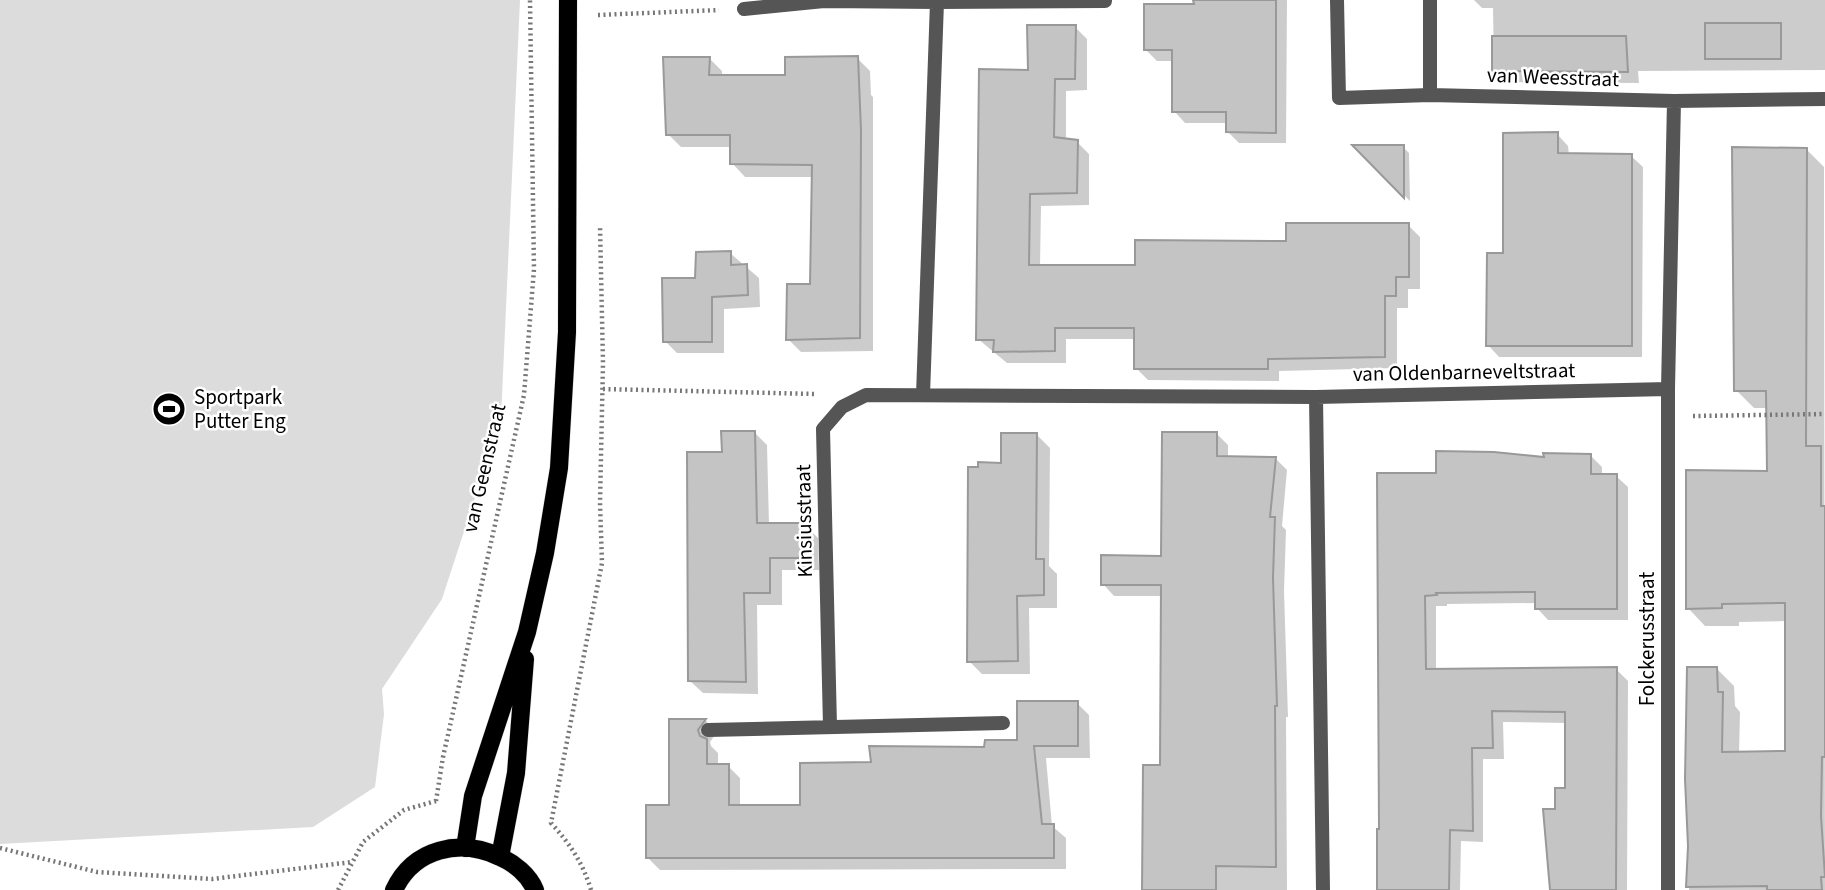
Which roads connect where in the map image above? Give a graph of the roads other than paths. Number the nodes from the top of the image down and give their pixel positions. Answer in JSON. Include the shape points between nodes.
{"nodes":[{"id":1,"x":568,"y":0,"type":"edge"},
{"id":2,"x":824,"y":0,"type":"edge"},
{"id":3,"x":1338,"y":0,"type":"edge"},
{"id":4,"x":1430,"y":0,"type":"edge"},
{"id":5,"x":1105,"y":1,"type":"edge"},
{"id":6,"x":937,"y":2,"type":"junction"},
{"id":7,"x":744,"y":9,"type":"road end"},
{"id":8,"x":1430,"y":94,"type":"junction"},
{"id":9,"x":1825,"y":99,"type":"edge"},
{"id":10,"x":1674,"y":101,"type":"junction"},
{"id":11,"x":1668,"y":389,"type":"junction"},
{"id":12,"x":923,"y":395,"type":"junction"},
{"id":13,"x":1315,"y":397,"type":"junction"},
{"id":14,"x":527,"y":632,"type":"junction"},
{"id":15,"x":1003,"y":723,"type":"dead end"},
{"id":16,"x":830,"y":726,"type":"junction"},
{"id":17,"x":708,"y":730,"type":"dead end"},
{"id":18,"x":465,"y":848,"type":"junction"},
{"id":19,"x":500,"y":857,"type":"junction"},
{"id":20,"x":394,"y":890,"type":"edge"},
{"id":21,"x":535,"y":890,"type":"edge"},
{"id":22,"x":1323,"y":890,"type":"edge"},
{"id":23,"x":1668,"y":890,"type":"edge"}],
"edges":[{"from":1,"to":14,"type":"main road","via":[[567,332],[559,468]]},
{"from":2,"to":6,"type":"street"},
{"from":2,"to":7,"type":"street"},
{"from":3,"to":8,"type":"street","name":"van Weesstraat","via":[[1339,98]]},
{"from":4,"to":8,"type":"street"},
{"from":5,"to":6,"type":"street"},
{"from":6,"to":12,"type":"street"},
{"from":8,"to":10,"type":"street","name":"van Weesstraat"},
{"from":9,"to":10,"type":"street"},
{"from":10,"to":11,"type":"street"},
{"from":11,"to":13,"type":"street","name":"van Oldenbarneveltstraat"},
{"from":11,"to":23,"type":"street","name":"Folckerusstraat"},
{"from":12,"to":13,"type":"street","name":"Kinsiusstraat"},
{"from":12,"to":16,"type":"street","name":"Kinsiusstraat","via":[[866,396],[842,407],[823,429]]},
{"from":13,"to":22,"type":"street"},
{"from":14,"to":18,"type":"main road","via":[[473,796]]},
{"from":14,"to":19,"type":"main road","via":[[516,773]]},
{"from":15,"to":16,"type":"street"},
{"from":16,"to":17,"type":"street"},
{"from":18,"to":19,"type":"main road","via":[[484,848]]},
{"from":18,"to":20,"type":"main road","via":[[436,850],[422,858],[399,878]]},
{"from":19,"to":21,"type":"main road","via":[[512,862]]}]}
